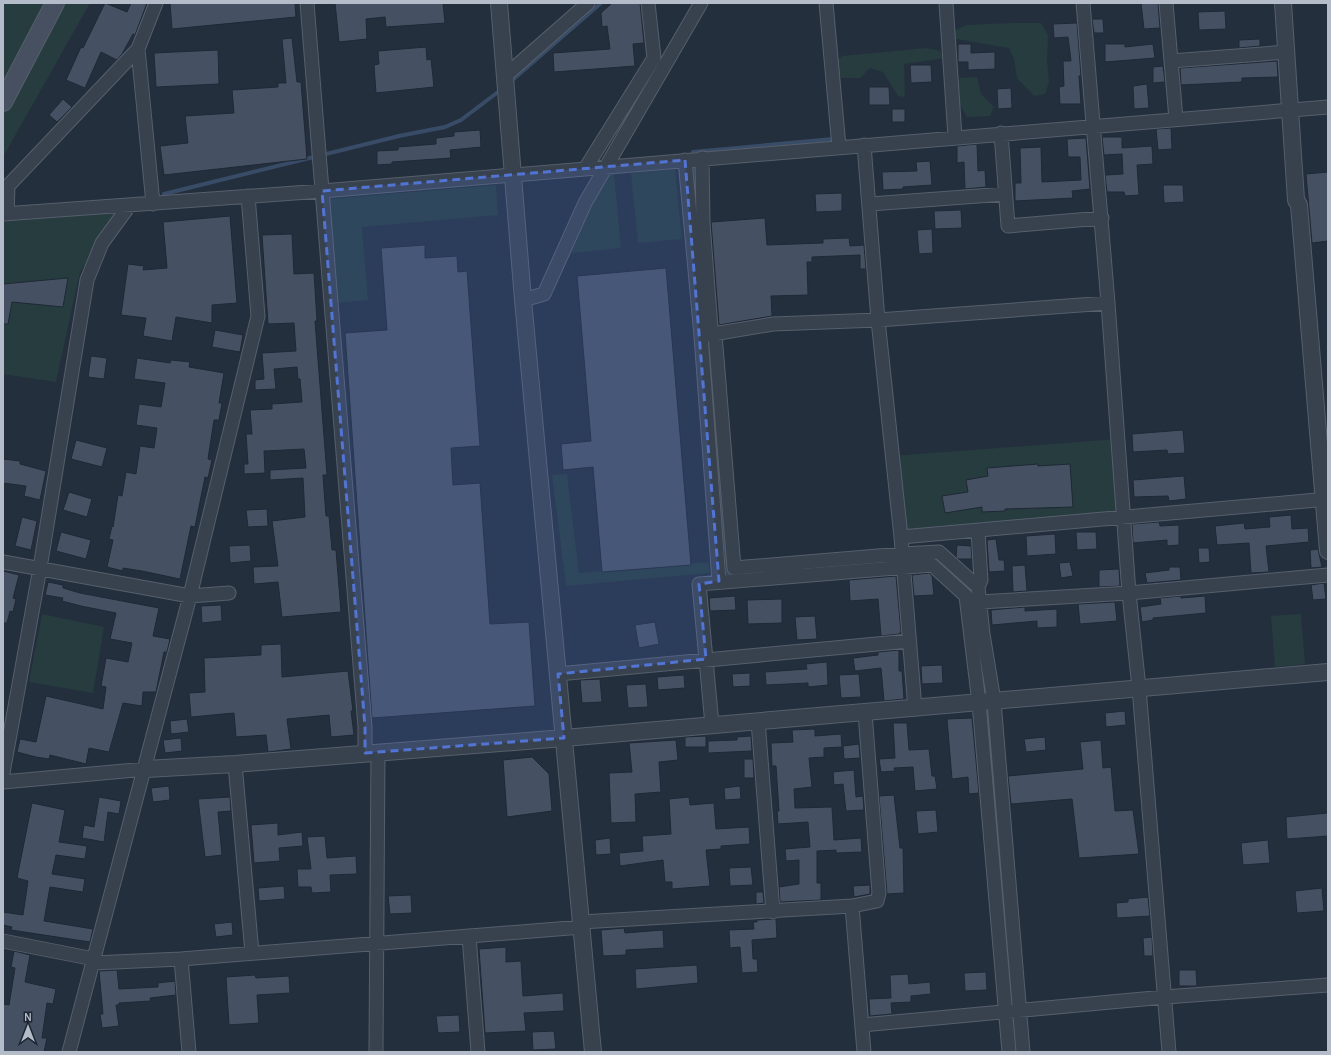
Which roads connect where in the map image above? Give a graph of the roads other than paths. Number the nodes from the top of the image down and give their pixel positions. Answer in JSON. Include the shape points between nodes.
{"nodes":[{"id":1,"x":55,"y":3,"type":"edge"},
{"id":2,"x":156,"y":3,"type":"edge"},
{"id":3,"x":307,"y":3,"type":"edge"},
{"id":4,"x":499,"y":3,"type":"edge"},
{"id":5,"x":588,"y":3,"type":"edge"},
{"id":6,"x":648,"y":3,"type":"edge"},
{"id":7,"x":701,"y":3,"type":"edge"},
{"id":8,"x":826,"y":3,"type":"edge"},
{"id":9,"x":946,"y":3,"type":"edge"},
{"id":10,"x":1083,"y":3,"type":"edge"},
{"id":11,"x":1166,"y":3,"type":"edge"},
{"id":12,"x":1283,"y":3,"type":"edge"},
{"id":13,"x":138,"y":49,"type":"junction"},
{"id":14,"x":1287,"y":52,"type":"junction"},
{"id":15,"x":1171,"y":61,"type":"junction"},
{"id":16,"x":22,"y":69,"type":"junction"},
{"id":17,"x":505,"y":76,"type":"junction"},
{"id":18,"x":3,"y":83,"type":"edge"},
{"id":19,"x":3,"y":102,"type":"edge"},
{"id":20,"x":1328,"y":107,"type":"edge"},
{"id":21,"x":1291,"y":110,"type":"junction"},
{"id":22,"x":1176,"y":119,"type":"junction"},
{"id":23,"x":1094,"y":125,"type":"junction"},
{"id":24,"x":1001,"y":133,"type":"junction"},
{"id":25,"x":955,"y":137,"type":"junction"},
{"id":26,"x":864,"y":144,"type":"junction"},
{"id":27,"x":839,"y":147,"type":"junction"},
{"id":28,"x":702,"y":158,"type":"junction"},
{"id":29,"x":686,"y":160,"type":"junction"},
{"id":30,"x":605,"y":168,"type":"junction"},
{"id":31,"x":586,"y":169,"type":"junction"},
{"id":32,"x":514,"y":174,"type":"junction"},
{"id":33,"x":322,"y":191,"type":"junction"},
{"id":34,"x":1005,"y":194,"type":"junction"},
{"id":35,"x":248,"y":196,"type":"junction"},
{"id":36,"x":153,"y":204,"type":"junction"},
{"id":37,"x":870,"y":204,"type":"junction"},
{"id":38,"x":129,"y":206,"type":"junction"},
{"id":39,"x":5,"y":214,"type":"edge"},
{"id":40,"x":1102,"y":218,"type":"junction"},
{"id":41,"x":524,"y":300,"type":"junction"},
{"id":42,"x":1108,"y":303,"type":"junction"},
{"id":43,"x":878,"y":320,"type":"junction"},
{"id":44,"x":715,"y":334,"type":"junction"},
{"id":45,"x":701,"y":336,"type":"junction"},
{"id":46,"x":1326,"y":499,"type":"edge"},
{"id":47,"x":1124,"y":519,"type":"junction"},
{"id":48,"x":978,"y":531,"type":"junction"},
{"id":49,"x":901,"y":538,"type":"junction"},
{"id":50,"x":1328,"y":551,"type":"edge"},
{"id":51,"x":902,"y":554,"type":"junction"},
{"id":52,"x":3,"y":562,"type":"edge"},
{"id":53,"x":902,"y":567,"type":"junction"},
{"id":54,"x":40,"y":568,"type":"junction"},
{"id":55,"x":1328,"y":575,"type":"edge"},
{"id":56,"x":719,"y":581,"type":"junction"},
{"id":57,"x":978,"y":587,"type":"junction"},
{"id":58,"x":229,"y":593,"type":"dead end"},
{"id":59,"x":1129,"y":593,"type":"junction"},
{"id":60,"x":190,"y":596,"type":"junction"},
{"id":61,"x":980,"y":602,"type":"junction"},
{"id":62,"x":909,"y":641,"type":"junction"},
{"id":63,"x":706,"y":659,"type":"junction"},
{"id":64,"x":1328,"y":672,"type":"edge"},
{"id":65,"x":558,"y":674,"type":"junction"},
{"id":66,"x":1140,"y":688,"type":"junction"},
{"id":67,"x":986,"y":702,"type":"junction"},
{"id":68,"x":915,"y":709,"type":"junction"},
{"id":69,"x":865,"y":713,"type":"junction"},
{"id":70,"x":758,"y":721,"type":"junction"},
{"id":71,"x":712,"y":725,"type":"junction"},
{"id":72,"x":564,"y":738,"type":"junction"},
{"id":73,"x":371,"y":753,"type":"junction"},
{"id":74,"x":235,"y":764,"type":"junction"},
{"id":75,"x":146,"y":769,"type":"junction"},
{"id":76,"x":3,"y":773,"type":"edge"},
{"id":77,"x":3,"y":782,"type":"edge"},
{"id":78,"x":852,"y":906,"type":"junction"},
{"id":79,"x":773,"y":912,"type":"junction"},
{"id":80,"x":582,"y":925,"type":"junction"},
{"id":81,"x":469,"y":936,"type":"junction"},
{"id":82,"x":3,"y":941,"type":"edge"},
{"id":83,"x":376,"y":942,"type":"junction"},
{"id":84,"x":252,"y":953,"type":"junction"},
{"id":85,"x":181,"y":959,"type":"junction"},
{"id":86,"x":93,"y":961,"type":"junction"},
{"id":87,"x":1328,"y":985,"type":"edge"},
{"id":88,"x":1165,"y":997,"type":"junction"},
{"id":89,"x":1020,"y":1010,"type":"junction"},
{"id":90,"x":1005,"y":1012,"type":"junction"},
{"id":91,"x":862,"y":1025,"type":"junction"},
{"id":92,"x":69,"y":1052,"type":"edge"},
{"id":93,"x":189,"y":1052,"type":"edge"},
{"id":94,"x":376,"y":1052,"type":"edge"},
{"id":95,"x":478,"y":1052,"type":"edge"},
{"id":96,"x":592,"y":1052,"type":"edge"},
{"id":97,"x":864,"y":1052,"type":"edge"},
{"id":98,"x":1009,"y":1052,"type":"edge"},
{"id":99,"x":1023,"y":1052,"type":"edge"},
{"id":100,"x":1169,"y":1052,"type":"edge"}],
"edges":[{"from":1,"to":16,"type":"main road"},
{"from":2,"to":13,"type":"street"},
{"from":3,"to":33,"type":"street"},
{"from":4,"to":17,"type":"street"},
{"from":5,"to":17,"type":"street"},
{"from":6,"to":31,"type":"street","via":[[654,58]]},
{"from":7,"to":30,"type":"street"},
{"from":8,"to":27,"type":"street"},
{"from":9,"to":25,"type":"street"},
{"from":10,"to":23,"type":"street"},
{"from":11,"to":15,"type":"street"},
{"from":12,"to":14,"type":"street"},
{"from":13,"to":36,"type":"street"},
{"from":13,"to":39,"type":"street","via":[[8,186]]},
{"from":14,"to":15,"type":"street"},
{"from":14,"to":21,"type":"street"},
{"from":15,"to":22,"type":"street"},
{"from":16,"to":18,"type":"street"},
{"from":16,"to":19,"type":"main road"},
{"from":17,"to":32,"type":"street"},
{"from":20,"to":21,"type":"street"},
{"from":21,"to":22,"type":"street"},
{"from":21,"to":46,"type":"street","via":[[1296,200],[1299,205]]},
{"from":22,"to":23,"type":"street"},
{"from":23,"to":24,"type":"street"},
{"from":23,"to":40,"type":"street"},
{"from":24,"to":25,"type":"street"},
{"from":24,"to":34,"type":"street"},
{"from":25,"to":26,"type":"street"},
{"from":26,"to":27,"type":"street"},
{"from":26,"to":37,"type":"street"},
{"from":27,"to":28,"type":"street"},
{"from":28,"to":29,"type":"street"},
{"from":28,"to":44,"type":"street","via":[[703,223],[711,328]]},
{"from":29,"to":30,"type":"street"},
{"from":29,"to":45,"type":"street"},
{"from":30,"to":31,"type":"street"},
{"from":30,"to":41,"type":"street","via":[[585,203],[544,294]]},
{"from":31,"to":32,"type":"street"},
{"from":32,"to":33,"type":"street"},
{"from":32,"to":41,"type":"street"},
{"from":33,"to":35,"type":"street"},
{"from":33,"to":73,"type":"street","via":[[365,719]]},
{"from":34,"to":37,"type":"street"},
{"from":34,"to":40,"type":"street","via":[[1008,226]]},
{"from":35,"to":36,"type":"street"},
{"from":35,"to":60,"type":"street","via":[[258,316]]},
{"from":36,"to":38,"type":"street"},
{"from":37,"to":43,"type":"street"},
{"from":38,"to":39,"type":"street"},
{"from":38,"to":54,"type":"street","via":[[102,243],[87,280]]},
{"from":40,"to":42,"type":"street"},
{"from":41,"to":65,"type":"street"},
{"from":42,"to":43,"type":"street"},
{"from":42,"to":47,"type":"street"},
{"from":43,"to":44,"type":"street","via":[[773,324]]},
{"from":43,"to":49,"type":"street"},
{"from":44,"to":45,"type":"street"},
{"from":44,"to":51,"type":"street","via":[[734,568]]},
{"from":45,"to":56,"type":"street"},
{"from":46,"to":47,"type":"street"},
{"from":46,"to":50,"type":"street"},
{"from":47,"to":48,"type":"street"},
{"from":47,"to":59,"type":"street"},
{"from":48,"to":49,"type":"street"},
{"from":48,"to":57,"type":"street","via":[[981,580]]},
{"from":49,"to":51,"type":"street"},
{"from":51,"to":53,"type":"street"},
{"from":51,"to":57,"type":"street","via":[[939,552]]},
{"from":52,"to":54,"type":"street"},
{"from":53,"to":56,"type":"street"},
{"from":53,"to":62,"type":"street"},
{"from":53,"to":67,"type":"street","via":[[932,565],[966,596]]},
{"from":54,"to":60,"type":"street"},
{"from":54,"to":76,"type":"street"},
{"from":55,"to":59,"type":"street"},
{"from":56,"to":63,"type":"street","via":[[699,584]]},
{"from":57,"to":61,"type":"street"},
{"from":58,"to":60,"type":"street"},
{"from":59,"to":61,"type":"street"},
{"from":59,"to":66,"type":"street"},
{"from":60,"to":75,"type":"street"},
{"from":61,"to":67,"type":"street"},
{"from":62,"to":63,"type":"street"},
{"from":62,"to":68,"type":"street"},
{"from":63,"to":65,"type":"street"},
{"from":63,"to":71,"type":"street"},
{"from":64,"to":66,"type":"street"},
{"from":65,"to":72,"type":"street"},
{"from":66,"to":67,"type":"street"},
{"from":66,"to":88,"type":"street"},
{"from":67,"to":68,"type":"street"},
{"from":67,"to":89,"type":"street"},
{"from":67,"to":90,"type":"street"},
{"from":68,"to":69,"type":"street"},
{"from":69,"to":70,"type":"street"},
{"from":69,"to":78,"type":"street","via":[[879,893],[877,901]]},
{"from":70,"to":71,"type":"street"},
{"from":70,"to":79,"type":"street"},
{"from":71,"to":72,"type":"street"},
{"from":72,"to":73,"type":"street"},
{"from":72,"to":80,"type":"street"},
{"from":73,"to":74,"type":"street"},
{"from":73,"to":83,"type":"street"},
{"from":74,"to":75,"type":"street"},
{"from":74,"to":84,"type":"street"},
{"from":75,"to":77,"type":"street"},
{"from":75,"to":86,"type":"street"},
{"from":78,"to":79,"type":"street"},
{"from":78,"to":91,"type":"street"},
{"from":79,"to":80,"type":"street"},
{"from":80,"to":81,"type":"street"},
{"from":80,"to":96,"type":"street"},
{"from":81,"to":83,"type":"street"},
{"from":81,"to":95,"type":"street"},
{"from":82,"to":86,"type":"street"},
{"from":83,"to":84,"type":"street"},
{"from":83,"to":94,"type":"street"},
{"from":84,"to":85,"type":"street"},
{"from":85,"to":86,"type":"street"},
{"from":85,"to":93,"type":"street"},
{"from":86,"to":92,"type":"street"},
{"from":87,"to":88,"type":"street"},
{"from":88,"to":89,"type":"street"},
{"from":88,"to":100,"type":"street"},
{"from":89,"to":90,"type":"street"},
{"from":89,"to":99,"type":"street"},
{"from":90,"to":91,"type":"street"},
{"from":90,"to":98,"type":"street"},
{"from":91,"to":97,"type":"street"}]}
